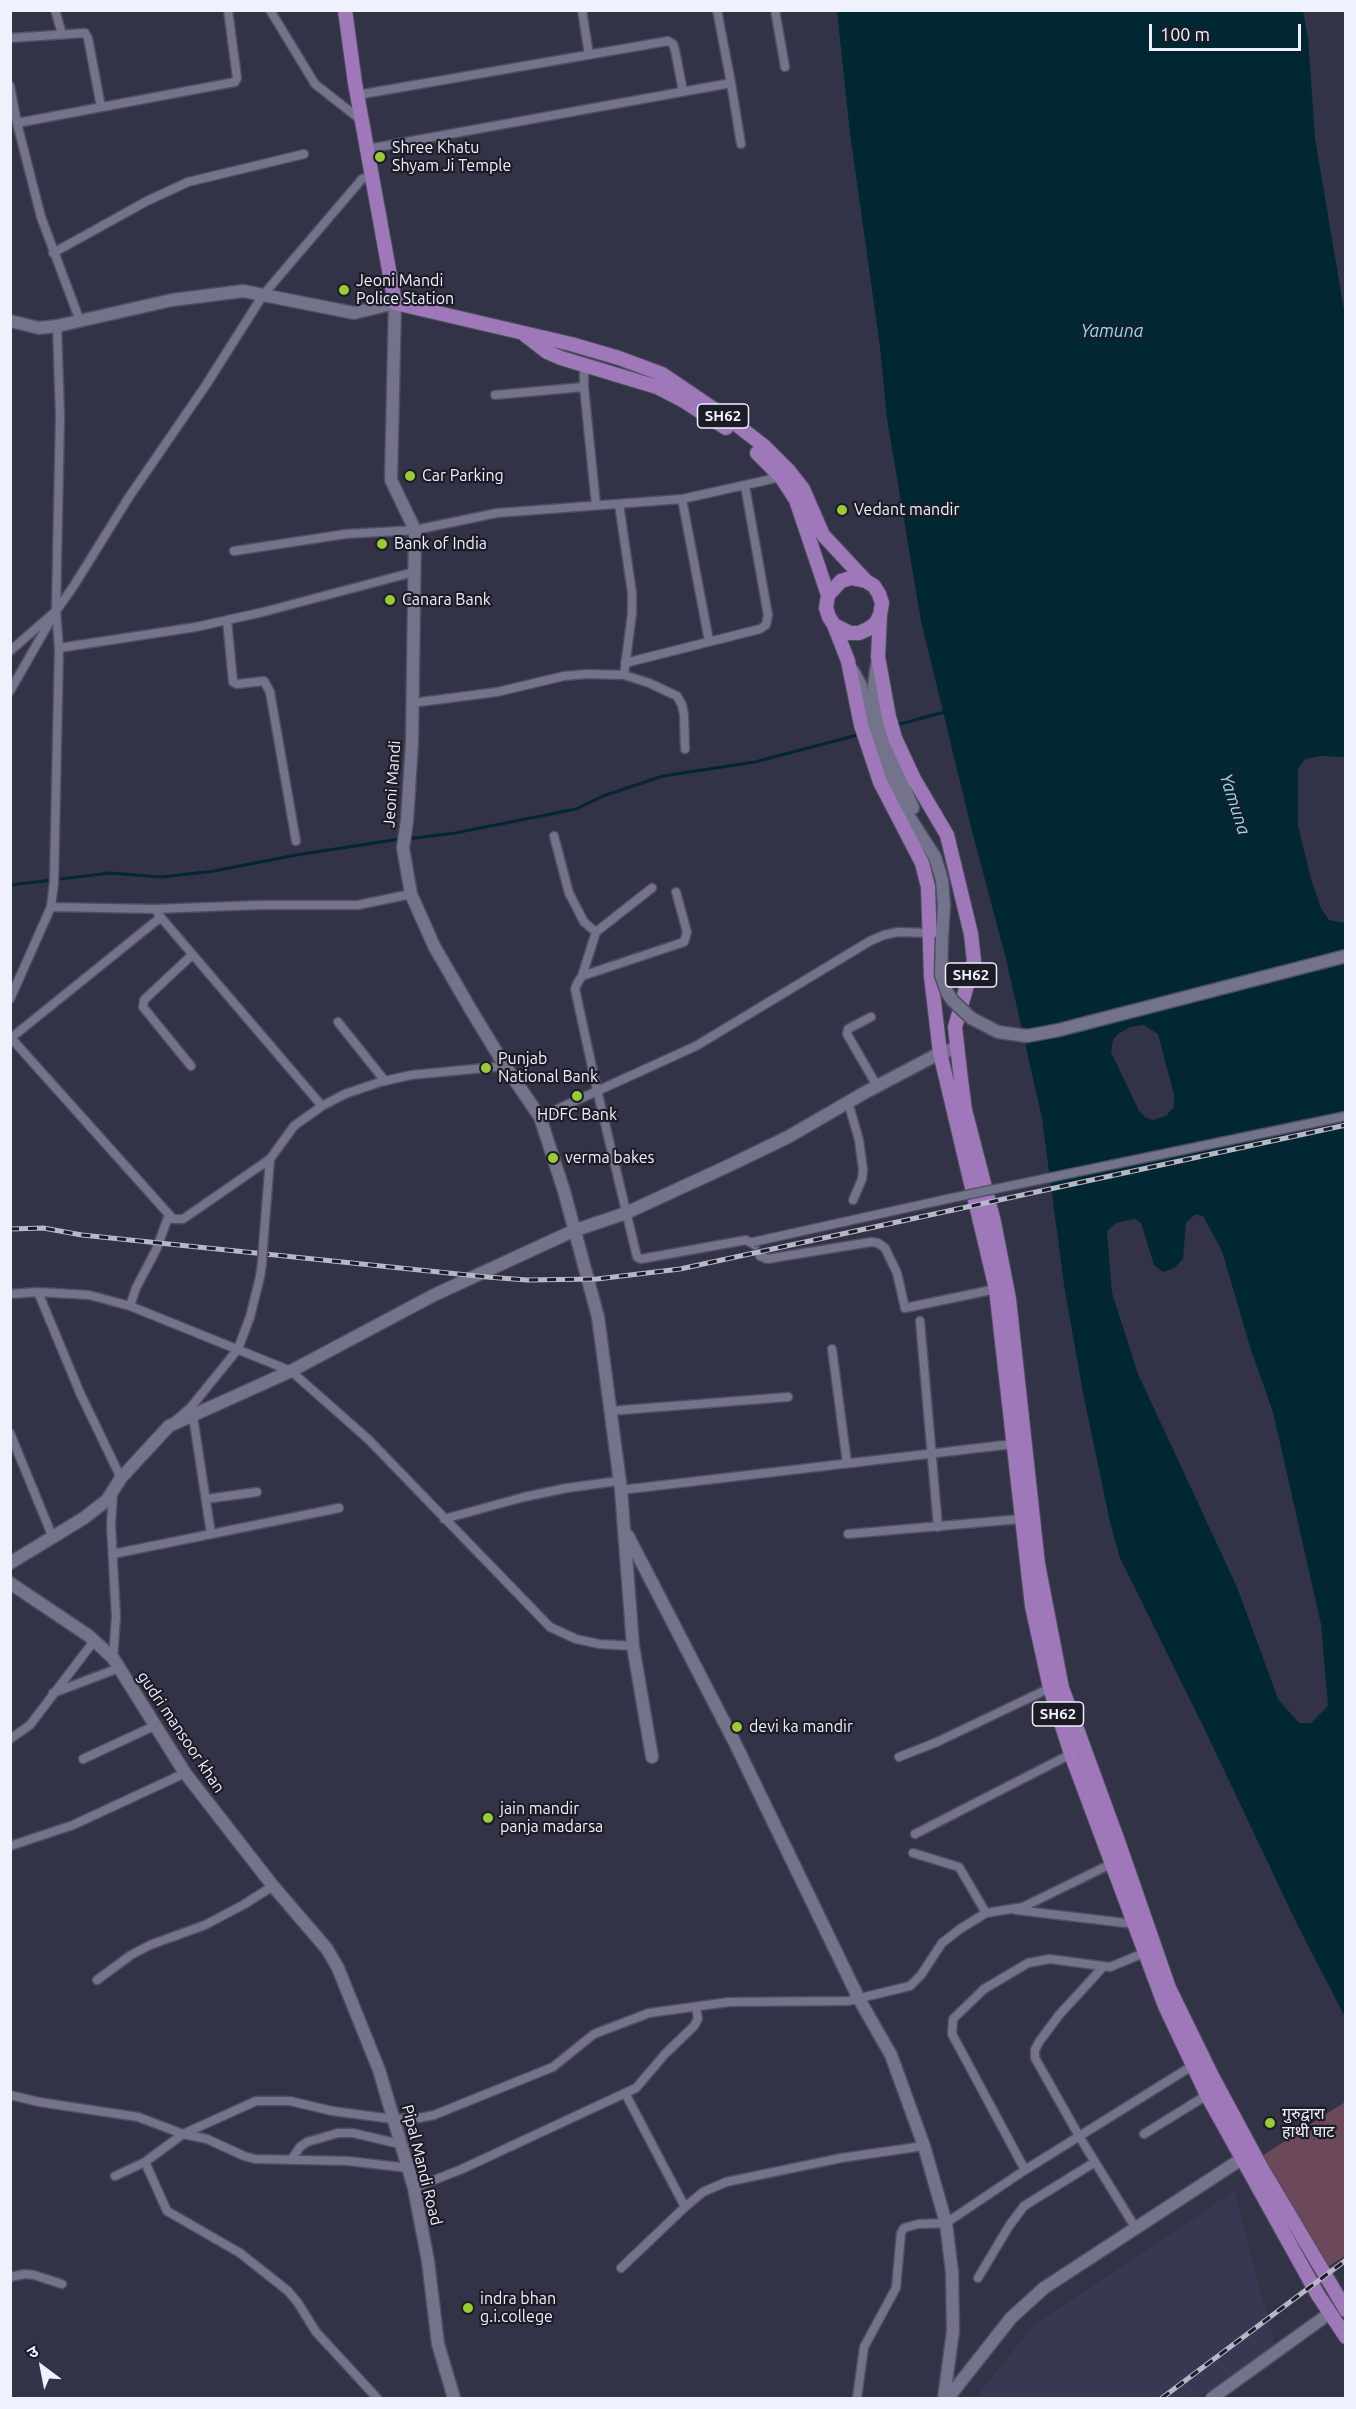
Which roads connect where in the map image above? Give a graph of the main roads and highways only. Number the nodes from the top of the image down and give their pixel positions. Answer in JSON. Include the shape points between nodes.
{"nodes":[{"id":1,"x":345,"y":10,"type":"edge"},
{"id":2,"x":395,"y":303,"type":"junction"},
{"id":3,"x":10,"y":321,"type":"edge"},
{"id":4,"x":521,"y":332,"type":"junction"},
{"id":5,"x":866,"y":581,"type":"junction"},
{"id":6,"x":828,"y":595,"type":"junction"},
{"id":7,"x":880,"y":615,"type":"junction"},
{"id":8,"x":834,"y":625,"type":"junction"},
{"id":9,"x":874,"y":721,"type":"junction"},
{"id":10,"x":881,"y":742,"type":"junction"},
{"id":11,"x":936,"y":935,"type":"junction"},
{"id":12,"x":1346,"y":956,"type":"edge"},
{"id":13,"x":957,"y":1048,"type":"junction"},
{"id":14,"x":940,"y":1053,"type":"junction"},
{"id":15,"x":573,"y":1231,"type":"junction"},
{"id":16,"x":625,"y":1529,"type":"junction"},
{"id":17,"x":10,"y":1563,"type":"edge"},
{"id":18,"x":11,"y":1585,"type":"edge"},
{"id":19,"x":652,"y":1757,"type":"dead end"},
{"id":20,"x":327,"y":1949,"type":"joint"},
{"id":21,"x":1243,"y":2158,"type":"junction"},
{"id":22,"x":1346,"y":2310,"type":"edge"},
{"id":23,"x":1330,"y":2313,"type":"junction"},
{"id":24,"x":1346,"y":2337,"type":"edge"},
{"id":25,"x":454,"y":2398,"type":"edge"},
{"id":26,"x":946,"y":2398,"type":"edge"},
{"id":27,"x":1212,"y":2398,"type":"edge"}],
"edges":[{"from":1,"to":2,"type":"main road"},
{"from":2,"to":3,"type":"main road","via":[[354,314],[243,291],[172,300],[57,326],[39,328]]},
{"from":2,"to":4,"type":"main road","number":"SH62"},
{"from":2,"to":15,"type":"main road","name":"Jeoni Mandi","via":[[391,480],[415,530],[412,703],[403,848],[411,894],[434,946],[540,1117]]},
{"from":4,"to":5,"type":"main road","number":"SH62","via":[[619,358],[662,374],[733,422],[789,471],[803,489],[823,535]]},
{"from":4,"to":6,"type":"main road","number":"SH62","via":[[547,352],[584,367],[657,387],[740,438],[781,477],[796,500]]},
{"from":5,"to":6,"type":"main road","via":[[841,581]]},
{"from":5,"to":7,"type":"main road","via":[[879,594]]},
{"from":6,"to":8,"type":"main road","via":[[826,608]]},
{"from":7,"to":8,"type":"main road","via":[[876,623],[859,633]]},
{"from":7,"to":9,"type":"main road","number":"SH62"},
{"from":8,"to":9,"type":"main road","number":"SH62"},
{"from":9,"to":10,"type":"main road","number":"SH62"},
{"from":9,"to":10,"type":"main road","number":"SH62"},
{"from":10,"to":11,"type":"main road","number":"SH62","via":[[879,782],[922,863]]},
{"from":10,"to":11,"type":"main road","via":[[942,880],[944,905]]},
{"from":10,"to":13,"type":"main road","number":"SH62","via":[[914,779],[947,835],[974,961],[957,1016]]},
{"from":11,"to":12,"type":"main road","bridge":true,"via":[[941,975],[952,1000],[971,1018],[998,1032],[1026,1036]]},
{"from":11,"to":14,"type":"main road","number":"SH62","via":[[931,976]]},
{"from":13,"to":14,"type":"main road"},
{"from":13,"to":22,"type":"main road","number":"SH62","via":[[965,1110],[1009,1299],[1038,1564],[1062,1688],[1169,1988],[1261,2168]]},
{"from":14,"to":15,"type":"main road","via":[[788,1137],[626,1213]]},
{"from":14,"to":21,"type":"main road","number":"SH62","via":[[996,1289],[1032,1606],[1050,1688],[1144,1953],[1192,2066]]},
{"from":15,"to":16,"type":"main road","name":"Jeoni Mandi","via":[[598,1317]]},
{"from":15,"to":17,"type":"main road","via":[[434,1295],[291,1371],[169,1426],[121,1478],[107,1500]]},
{"from":16,"to":19,"type":"main road","name":"Jeoni Mandi","via":[[633,1646]]},
{"from":16,"to":26,"type":"main road","via":[[734,1741],[859,1999],[891,2055],[924,2146],[946,2223],[953,2331]]},
{"from":18,"to":20,"type":"main road","name":"gudri mansoor khan","via":[[94,1641],[116,1663],[185,1773]]},
{"from":20,"to":25,"type":"main road","name":"Pipal Mandi Road","via":[[379,2070],[414,2188],[438,2344]]},
{"from":21,"to":23,"type":"main road","number":"SH62"},
{"from":21,"to":26,"type":"main road","via":[[1044,2288],[1019,2310]]},
{"from":23,"to":24,"type":"main road","number":"SH62"},
{"from":23,"to":27,"type":"main road"}]}
